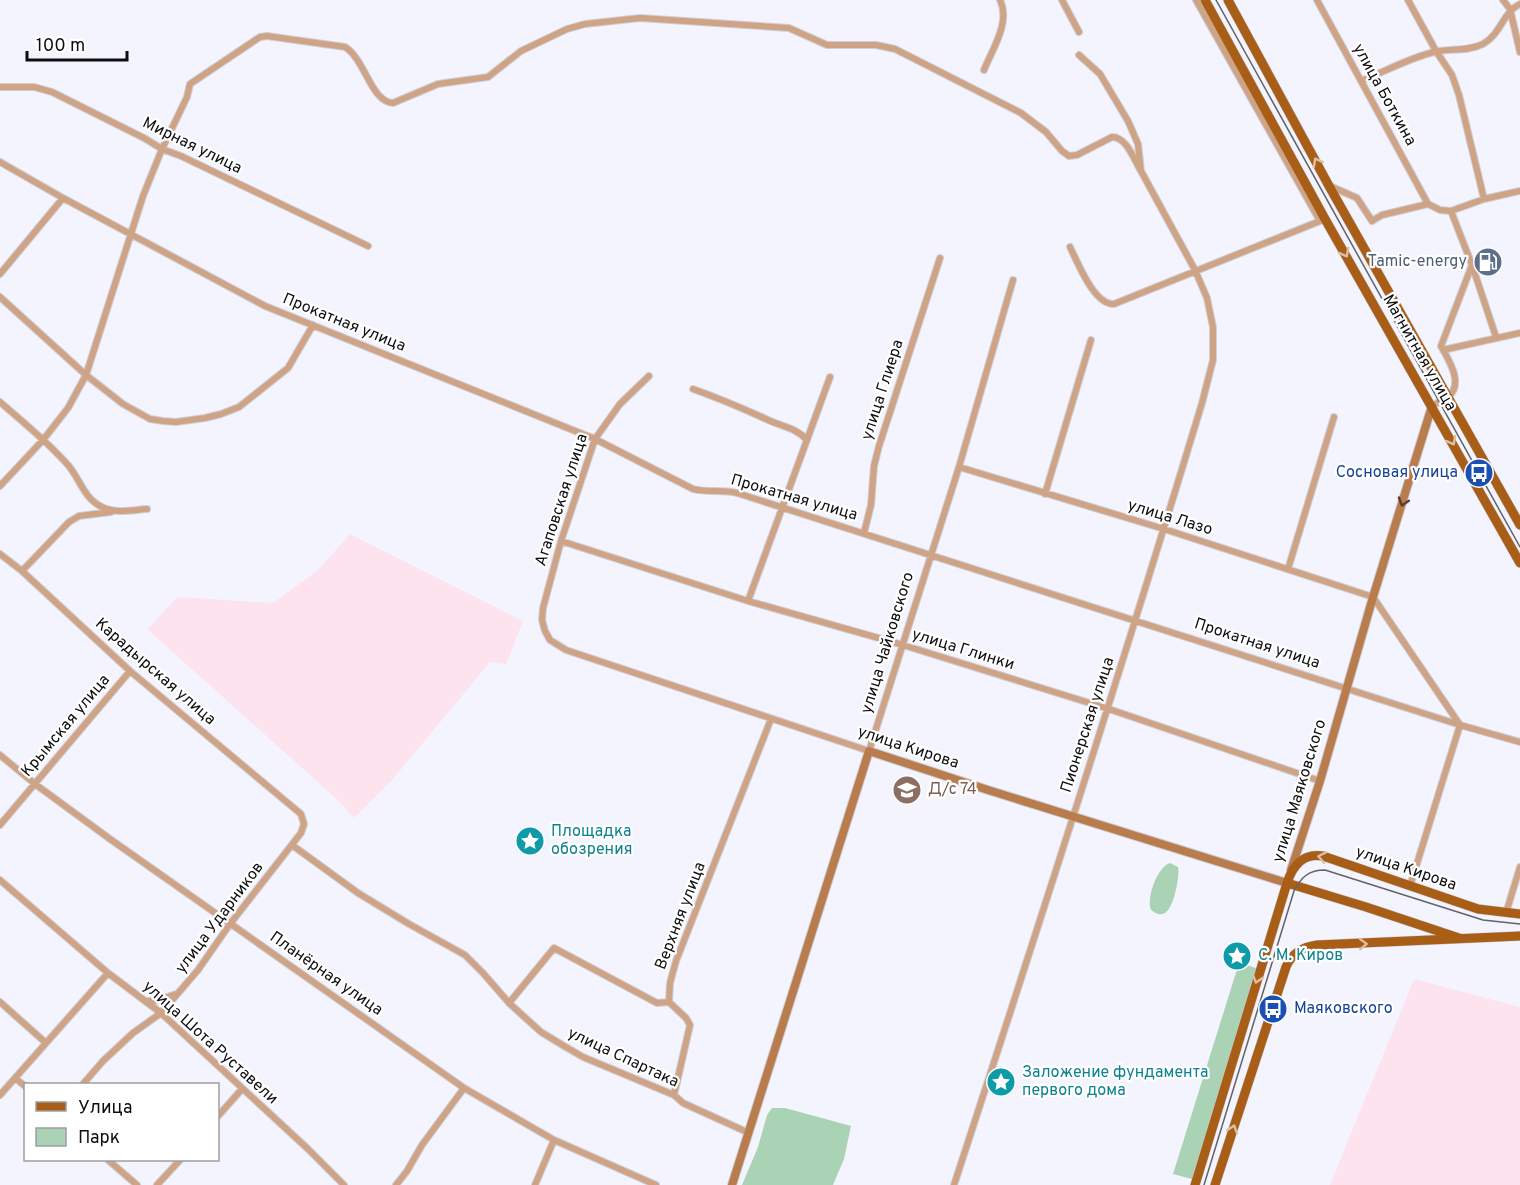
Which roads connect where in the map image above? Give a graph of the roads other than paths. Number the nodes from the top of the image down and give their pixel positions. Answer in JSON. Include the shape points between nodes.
{"nodes":[{"id":1,"x":1000,"y":0,"type":"edge"},
{"id":2,"x":1062,"y":0,"type":"edge"},
{"id":3,"x":1196,"y":0,"type":"edge"},
{"id":4,"x":1205,"y":0,"type":"edge"},
{"id":5,"x":1228,"y":0,"type":"edge"},
{"id":6,"x":1317,"y":0,"type":"edge"},
{"id":7,"x":1408,"y":0,"type":"edge"},
{"id":8,"x":1503,"y":0,"type":"edge"},
{"id":9,"x":1520,"y":4,"type":"edge"},
{"id":10,"x":1510,"y":9,"type":"junction"},
{"id":11,"x":1078,"y":32,"type":"dead end"},
{"id":12,"x":1436,"y":51,"type":"junction"},
{"id":13,"x":1520,"y":52,"type":"edge"},
{"id":14,"x":1079,"y":55,"type":"dead end"},
{"id":15,"x":984,"y":70,"type":"dead end"},
{"id":16,"x":1361,"y":81,"type":"junction"},
{"id":17,"x":0,"y":87,"type":"edge"},
{"id":18,"x":162,"y":149,"type":"junction"},
{"id":19,"x":0,"y":162,"type":"edge"},
{"id":20,"x":1141,"y":171,"type":"junction"},
{"id":21,"x":1329,"y":186,"type":"junction"},
{"id":22,"x":1520,"y":192,"type":"edge"},
{"id":23,"x":63,"y":198,"type":"junction"},
{"id":24,"x":1484,"y":199,"type":"junction"},
{"id":25,"x":1428,"y":204,"type":"junction"},
{"id":26,"x":1450,"y":211,"type":"junction"},
{"id":27,"x":1322,"y":220,"type":"junction"},
{"id":28,"x":131,"y":234,"type":"junction"},
{"id":29,"x":368,"y":246,"type":"dead end"},
{"id":30,"x":1070,"y":247,"type":"dead end"},
{"id":31,"x":940,"y":258,"type":"dead end"},
{"id":32,"x":1472,"y":266,"type":"junction"},
{"id":33,"x":1195,"y":270,"type":"junction"},
{"id":34,"x":0,"y":274,"type":"edge"},
{"id":35,"x":1013,"y":280,"type":"dead end"},
{"id":36,"x":0,"y":297,"type":"edge"},
{"id":37,"x":313,"y":325,"type":"junction"},
{"id":38,"x":1520,"y":333,"type":"edge"},
{"id":39,"x":1496,"y":338,"type":"junction"},
{"id":40,"x":1091,"y":340,"type":"dead end"},
{"id":41,"x":1443,"y":350,"type":"junction"},
{"id":42,"x":86,"y":375,"type":"junction"},
{"id":43,"x":649,"y":376,"type":"dead end"},
{"id":44,"x":830,"y":377,"type":"dead end"},
{"id":45,"x":693,"y":389,"type":"dead end"},
{"id":46,"x":1449,"y":396,"type":"junction"},
{"id":47,"x":0,"y":402,"type":"edge"},
{"id":48,"x":1432,"y":406,"type":"junction"},
{"id":49,"x":1334,"y":417,"type":"dead end"},
{"id":50,"x":595,"y":439,"type":"junction"},
{"id":51,"x":43,"y":440,"type":"junction"},
{"id":52,"x":807,"y":440,"type":"junction"},
{"id":53,"x":958,"y":468,"type":"junction"},
{"id":54,"x":0,"y":486,"type":"edge"},
{"id":55,"x":1045,"y":494,"type":"junction"},
{"id":56,"x":782,"y":507,"type":"junction"},
{"id":57,"x":147,"y":509,"type":"dead end"},
{"id":58,"x":115,"y":512,"type":"junction"},
{"id":59,"x":1520,"y":525,"type":"edge"},
{"id":60,"x":1164,"y":529,"type":"junction"},
{"id":61,"x":864,"y":533,"type":"junction"},
{"id":62,"x":561,"y":541,"type":"junction"},
{"id":63,"x":0,"y":554,"type":"edge"},
{"id":64,"x":931,"y":555,"type":"junction"},
{"id":65,"x":1520,"y":563,"type":"edge"},
{"id":66,"x":1288,"y":569,"type":"junction"},
{"id":67,"x":22,"y":571,"type":"junction"},
{"id":68,"x":1373,"y":597,"type":"junction"},
{"id":69,"x":748,"y":602,"type":"junction"},
{"id":70,"x":1135,"y":620,"type":"junction"},
{"id":71,"x":903,"y":645,"type":"junction"},
{"id":72,"x":557,"y":646,"type":"joint"},
{"id":73,"x":130,"y":671,"type":"junction"},
{"id":74,"x":1347,"y":687,"type":"junction"},
{"id":75,"x":1109,"y":709,"type":"junction"},
{"id":76,"x":771,"y":719,"type":"junction"},
{"id":77,"x":1460,"y":725,"type":"junction"},
{"id":78,"x":1520,"y":742,"type":"edge"},
{"id":79,"x":869,"y":751,"type":"junction"},
{"id":80,"x":0,"y":755,"type":"edge"},
{"id":81,"x":1320,"y":781,"type":"junction"},
{"id":82,"x":35,"y":784,"type":"junction"},
{"id":83,"x":294,"y":808,"type":"joint"},
{"id":84,"x":1072,"y":816,"type":"junction"},
{"id":85,"x":0,"y":825,"type":"edge"},
{"id":86,"x":292,"y":845,"type":"junction"},
{"id":87,"x":1520,"y":867,"type":"edge"},
{"id":88,"x":1290,"y":873,"type":"junction"},
{"id":89,"x":0,"y":880,"type":"edge"},
{"id":90,"x":1287,"y":883,"type":"junction"},
{"id":91,"x":1410,"y":886,"type":"junction"},
{"id":92,"x":1506,"y":913,"type":"junction"},
{"id":93,"x":1520,"y":914,"type":"edge"},
{"id":94,"x":230,"y":924,"type":"junction"},
{"id":95,"x":1520,"y":936,"type":"edge"},
{"id":96,"x":1463,"y":940,"type":"junction"},
{"id":97,"x":108,"y":973,"type":"junction"},
{"id":98,"x":179,"y":993,"type":"junction"},
{"id":99,"x":143,"y":1000,"type":"junction"},
{"id":100,"x":0,"y":1002,"type":"edge"},
{"id":101,"x":669,"y":1002,"type":"junction"},
{"id":102,"x":509,"y":1003,"type":"junction"},
{"id":103,"x":161,"y":1013,"type":"junction"},
{"id":104,"x":46,"y":1043,"type":"junction"},
{"id":105,"x":15,"y":1078,"type":"junction"},
{"id":106,"x":84,"y":1083,"type":"edge"},
{"id":107,"x":24,"y":1085,"type":"edge"},
{"id":108,"x":464,"y":1088,"type":"junction"},
{"id":109,"x":242,"y":1089,"type":"junction"},
{"id":110,"x":0,"y":1095,"type":"edge"},
{"id":111,"x":674,"y":1095,"type":"junction"},
{"id":112,"x":219,"y":1115,"type":"edge"},
{"id":113,"x":749,"y":1134,"type":"junction"},
{"id":114,"x":554,"y":1140,"type":"junction"},
{"id":115,"x":109,"y":1161,"type":"edge"},
{"id":116,"x":179,"y":1161,"type":"edge"},
{"id":117,"x":136,"y":1185,"type":"edge"},
{"id":118,"x":157,"y":1185,"type":"edge"},
{"id":119,"x":344,"y":1185,"type":"edge"},
{"id":120,"x":396,"y":1185,"type":"edge"},
{"id":121,"x":535,"y":1185,"type":"edge"},
{"id":122,"x":656,"y":1185,"type":"edge"},
{"id":123,"x":732,"y":1185,"type":"edge"},
{"id":124,"x":954,"y":1185,"type":"edge"},
{"id":125,"x":1195,"y":1185,"type":"edge"},
{"id":126,"x":1215,"y":1185,"type":"edge"}],
"edges":[{"from":1,"to":15,"type":"street","via":[[1003,21]]},
{"from":2,"to":11,"type":"street"},
{"from":3,"to":27,"type":"street"},
{"from":4,"to":27,"type":"main road","name":"Магнитная улица"},
{"from":21,"to":5,"type":"main road","name":"Магнитная улица","one_way":true},
{"from":6,"to":16,"type":"street","name":"улица Боткина"},
{"from":7,"to":12,"type":"street"},
{"from":8,"to":10,"type":"street"},
{"from":9,"to":10,"type":"street"},
{"from":10,"to":12,"type":"street","via":[[1484,44]]},
{"from":10,"to":13,"type":"street"},
{"from":12,"to":16,"type":"street"},
{"from":12,"to":24,"type":"street","via":[[1452,75],[1459,95]]},
{"from":14,"to":20,"type":"street","via":[[1100,74],[1128,120],[1138,144]]},
{"from":16,"to":25,"type":"street","name":"улица Боткина"},
{"from":17,"to":18,"type":"street","name":"Мирная улица","via":[[34,87],[52,92]]},
{"from":18,"to":20,"type":"street","name":"Пионерская улица","via":[[190,84],[260,37],[345,47],[358,58],[380,98],[393,103],[438,84],[489,77],[521,51],[567,30],[585,24],[640,18],[789,28],[827,45],[886,46],[1021,113],[1046,132],[1065,154],[1077,155],[1118,137]]},
{"from":18,"to":28,"type":"street"},
{"from":18,"to":29,"type":"street","name":"Мирная улица"},
{"from":19,"to":23,"type":"street","name":"Прокатная улица"},
{"from":20,"to":33,"type":"street","name":"Пионерская улица"},
{"from":21,"to":25,"type":"street","via":[[1357,198],[1371,220]]},
{"from":21,"to":46,"type":"main road","name":"Магнитная улица"},
{"from":22,"to":24,"type":"street"},
{"from":23,"to":28,"type":"street","name":"Прокатная улица"},
{"from":23,"to":34,"type":"street"},
{"from":24,"to":26,"type":"street"},
{"from":25,"to":26,"type":"street"},
{"from":26,"to":32,"type":"street"},
{"from":27,"to":33,"type":"street"},
{"from":27,"to":48,"type":"main road","name":"Магнитная улица","one_way":true},
{"from":28,"to":37,"type":"street","name":"Прокатная улица","via":[[265,306]]},
{"from":28,"to":42,"type":"street"},
{"from":30,"to":33,"type":"street","via":[[1093,290],[1109,305]]},
{"from":31,"to":61,"type":"street","name":"улица Глиера","via":[[879,446]]},
{"from":32,"to":39,"type":"street"},
{"from":32,"to":41,"type":"street","via":[[1441,346]]},
{"from":33,"to":60,"type":"street","name":"Пионерская улица","via":[[1207,298],[1213,327],[1213,360]]},
{"from":35,"to":53,"type":"street","name":"улица Чайковского"},
{"from":36,"to":42,"type":"street"},
{"from":37,"to":42,"type":"street","via":[[279,377],[221,414],[176,422],[150,419]]},
{"from":37,"to":50,"type":"street","name":"Прокатная улица"},
{"from":38,"to":39,"type":"street"},
{"from":39,"to":41,"type":"street"},
{"from":40,"to":55,"type":"street"},
{"from":41,"to":46,"type":"street","via":[[1455,376]]},
{"from":42,"to":51,"type":"street","via":[[68,408]]},
{"from":43,"to":50,"type":"street","name":"Агаповская улица","via":[[620,404]]},
{"from":44,"to":52,"type":"street"},
{"from":45,"to":52,"type":"street","via":[[743,407]]},
{"from":46,"to":48,"type":"street"},
{"from":46,"to":59,"type":"main road","name":"Магнитная улица"},
{"from":47,"to":51,"type":"street"},
{"from":48,"to":65,"type":"main road","name":"Магнитная улица","one_way":true},
{"from":48,"to":68,"type":"main road","name":"улица Маяковского","one_way":true},
{"from":49,"to":66,"type":"street"},
{"from":50,"to":56,"type":"street","name":"Прокатная улица","via":[[693,489],[729,491]]},
{"from":50,"to":62,"type":"street","name":"Агаповская улица"},
{"from":51,"to":54,"type":"street"},
{"from":51,"to":58,"type":"street","via":[[69,466],[84,492],[100,507]]},
{"from":52,"to":56,"type":"street"},
{"from":53,"to":55,"type":"street","name":"улица Лазо"},
{"from":53,"to":64,"type":"street","name":"улица Чайковского"},
{"from":55,"to":60,"type":"street","name":"улица Лазо"},
{"from":56,"to":61,"type":"street","name":"Прокатная улица"},
{"from":56,"to":69,"type":"street"},
{"from":57,"to":58,"type":"street"},
{"from":58,"to":67,"type":"street","via":[[88,514],[69,522]]},
{"from":60,"to":66,"type":"street","name":"улица Лазо"},
{"from":60,"to":70,"type":"street","name":"Пионерская улица"},
{"from":61,"to":64,"type":"street","name":"Прокатная улица"},
{"from":62,"to":69,"type":"street","name":"улица Глинки"},
{"from":62,"to":72,"type":"street","name":"Агаповская улица","via":[[542,613],[544,631]]},
{"from":63,"to":67,"type":"street","name":"Карадырская улица"},
{"from":64,"to":70,"type":"street","name":"Прокатная улица"},
{"from":64,"to":71,"type":"street","name":"улица Чайковского"},
{"from":66,"to":68,"type":"street","name":"улица Лазо"},
{"from":67,"to":73,"type":"street","name":"Карадырская улица"},
{"from":68,"to":74,"type":"main road","name":"улица Маяковского"},
{"from":68,"to":77,"type":"street"},
{"from":69,"to":71,"type":"street","name":"улица Глинки"},
{"from":70,"to":74,"type":"street","name":"Прокатная улица"},
{"from":70,"to":75,"type":"street","name":"Пионерская улица"},
{"from":71,"to":75,"type":"street","name":"улица Глинки"},
{"from":71,"to":79,"type":"street","name":"улица Чайковского"},
{"from":72,"to":76,"type":"street","name":"улица Кирова"},
{"from":73,"to":82,"type":"street","name":"Крымская улица"},
{"from":73,"to":83,"type":"street","name":"Карадырская улица"},
{"from":74,"to":77,"type":"street","name":"Прокатная улица"},
{"from":74,"to":81,"type":"main road","name":"улица Маяковского"},
{"from":75,"to":81,"type":"street","name":"улица Глинки"},
{"from":75,"to":84,"type":"street","name":"Пионерская улица"},
{"from":76,"to":79,"type":"street","name":"улица Кирова"},
{"from":76,"to":101,"type":"street","name":"Верхняя улица","via":[[676,961]]},
{"from":77,"to":78,"type":"street","name":"Прокатная улица"},
{"from":77,"to":91,"type":"street"},
{"from":79,"to":84,"type":"main road","name":"улица Кирова"},
{"from":79,"to":113,"type":"main road","name":"улица Чайковского"},
{"from":80,"to":82,"type":"street","name":"Планёрная улица"},
{"from":81,"to":88,"type":"main road","name":"улица Маяковского"},
{"from":82,"to":85,"type":"street","name":"Крымская улица"},
{"from":82,"to":94,"type":"street","name":"Планёрная улица"},
{"from":83,"to":86,"type":"street","name":"улица Ударников","via":[[304,824]]},
{"from":84,"to":90,"type":"main road","name":"улица Кирова"},
{"from":84,"to":124,"type":"street","name":"Пионерская улица"},
{"from":86,"to":94,"type":"street","name":"улица Ударников"},
{"from":86,"to":102,"type":"street","name":"улица Спартака","via":[[358,893],[465,955]]},
{"from":87,"to":92,"type":"street"},
{"from":88,"to":90,"type":"main road","name":"улица Маяковского"},
{"from":91,"to":88,"type":"main road","name":"улица Кирова","one_way":true,"via":[[1315,855],[1300,861]]},
{"from":89,"to":97,"type":"street","name":"улица Шота Руставели"},
{"from":90,"to":96,"type":"main road"},
{"from":90,"to":125,"type":"main road","name":"улица Маяковского","one_way":true},
{"from":91,"to":92,"type":"main road","name":"улица Кирова","via":[[1478,909]]},
{"from":92,"to":93,"type":"main road","name":"улица Кирова"},
{"from":94,"to":98,"type":"street","name":"улица Ударников"},
{"from":94,"to":108,"type":"street","name":"Планёрная улица"},
{"from":95,"to":96,"type":"main road"},
{"from":126,"to":96,"type":"main road","one_way":true,"via":[[1290,958],[1307,946]]},
{"from":97,"to":99,"type":"street","name":"улица Шота Руставели"},
{"from":97,"to":104,"type":"street"},
{"from":98,"to":99,"type":"street","via":[[168,999]]},
{"from":98,"to":103,"type":"street","name":"улица Ударников"},
{"from":99,"to":103,"type":"street","name":"улица Шота Руставели"},
{"from":100,"to":104,"type":"street"},
{"from":101,"to":102,"type":"street","via":[[657,1003],[554,948]]},
{"from":101,"to":111,"type":"street","via":[[690,1025]]},
{"from":102,"to":111,"type":"street","name":"улица Спартака","via":[[541,1032],[583,1057]]},
{"from":103,"to":106,"type":"street","name":"улица Ударников","via":[[103,1061]]},
{"from":103,"to":109,"type":"street","name":"улица Шота Руставели"},
{"from":104,"to":105,"type":"street"},
{"from":105,"to":107,"type":"street"},
{"from":105,"to":110,"type":"street"},
{"from":108,"to":114,"type":"street","name":"Планёрная улица"},
{"from":108,"to":120,"type":"street"},
{"from":109,"to":112,"type":"street"},
{"from":109,"to":119,"type":"street","name":"улица Шота Руставели"},
{"from":111,"to":113,"type":"street","name":"улица Спартака"},
{"from":113,"to":123,"type":"main road","name":"улица Чайковского"},
{"from":114,"to":121,"type":"street"},
{"from":114,"to":122,"type":"street","name":"Планёрная улица"},
{"from":115,"to":117,"type":"street"},
{"from":116,"to":118,"type":"street"}]}
